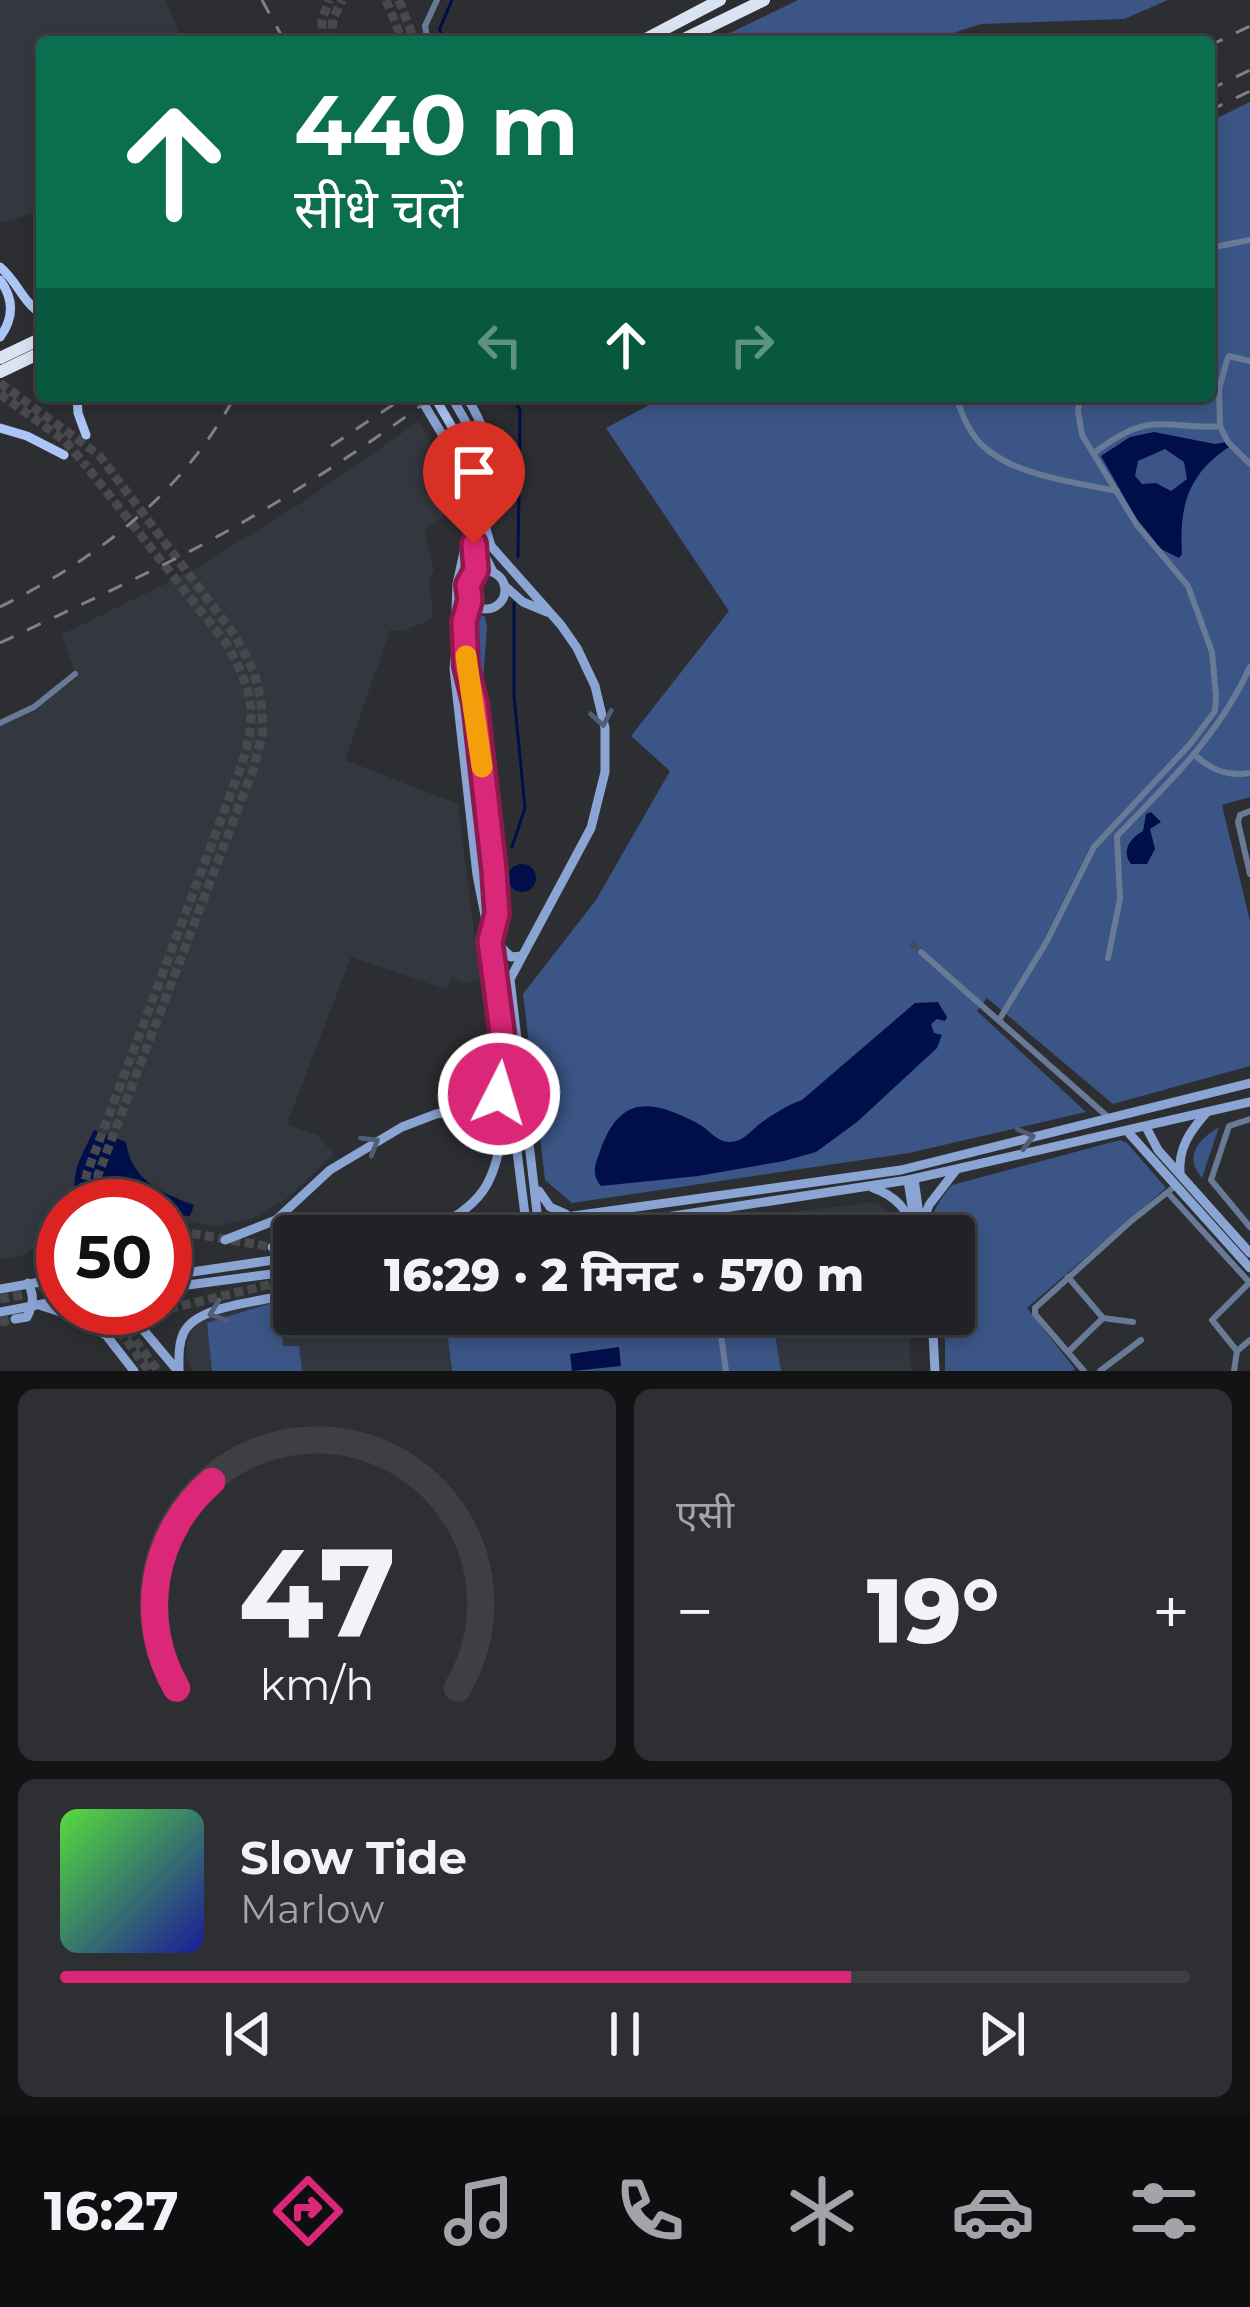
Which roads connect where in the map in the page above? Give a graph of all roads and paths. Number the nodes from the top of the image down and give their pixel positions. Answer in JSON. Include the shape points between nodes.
{"nodes":[{"id":1,"x":437,"y":0,"type":"edge"},
{"id":2,"x":720,"y":0,"type":"edge"},
{"id":3,"x":764,"y":0,"type":"edge"},
{"id":4,"x":427,"y":36,"type":"edge"},
{"id":5,"x":651,"y":36,"type":"edge"},
{"id":6,"x":690,"y":36,"type":"edge"},
{"id":7,"x":1250,"y":240,"type":"edge"},
{"id":8,"x":1215,"y":247,"type":"edge"},
{"id":9,"x":0,"y":267,"type":"edge"},
{"id":10,"x":0,"y":280,"type":"edge"},
{"id":11,"x":36,"y":310,"type":"edge"},
{"id":12,"x":0,"y":337,"type":"edge"},
{"id":13,"x":36,"y":341,"type":"edge"},
{"id":14,"x":36,"y":355,"type":"edge"},
{"id":15,"x":0,"y":358,"type":"edge"},
{"id":16,"x":1250,"y":362,"type":"edge"},
{"id":17,"x":0,"y":373,"type":"edge"},
{"id":18,"x":77,"y":402,"type":"edge"},
{"id":19,"x":423,"y":402,"type":"edge"},
{"id":20,"x":437,"y":402,"type":"edge"},
{"id":21,"x":454,"y":402,"type":"edge"},
{"id":22,"x":470,"y":402,"type":"edge"},
{"id":23,"x":959,"y":402,"type":"edge"},
{"id":24,"x":1079,"y":402,"type":"edge"},
{"id":25,"x":1220,"y":426,"type":"junction"},
{"id":26,"x":0,"y":428,"type":"edge"},
{"id":27,"x":86,"y":435,"type":"dead end"},
{"id":28,"x":1094,"y":454,"type":"junction"},
{"id":29,"x":64,"y":455,"type":"dead end"},
{"id":30,"x":1250,"y":464,"type":"edge"},
{"id":31,"x":465,"y":465,"type":"junction"},
{"id":32,"x":486,"y":482,"type":"junction"},
{"id":33,"x":1117,"y":491,"type":"junction"},
{"id":34,"x":486,"y":529,"type":"junction"},
{"id":35,"x":472,"y":534,"type":"junction"},
{"id":36,"x":493,"y":572,"type":"junction"},
{"id":37,"x":475,"y":575,"type":"junction"},
{"id":38,"x":504,"y":584,"type":"junction"},
{"id":39,"x":470,"y":600,"type":"junction"},
{"id":40,"x":552,"y":614,"type":"junction"},
{"id":41,"x":458,"y":631,"type":"junction"},
{"id":42,"x":466,"y":666,"type":"junction"},
{"id":43,"x":1250,"y":667,"type":"edge"},
{"id":44,"x":75,"y":674,"type":"dead end"},
{"id":45,"x":0,"y":723,"type":"edge"},
{"id":46,"x":1195,"y":755,"type":"junction"},
{"id":47,"x":1250,"y":773,"type":"edge"},
{"id":48,"x":1250,"y":812,"type":"edge"},
{"id":49,"x":488,"y":814,"type":"junction"},
{"id":50,"x":472,"y":838,"type":"junction"},
{"id":51,"x":1248,"y":861,"type":"edge"},
{"id":52,"x":1250,"y":874,"type":"edge"},
{"id":53,"x":491,"y":942,"type":"junction"},
{"id":54,"x":921,"y":952,"type":"tunnel mouth"},
{"id":55,"x":522,"y":956,"type":"junction"},
{"id":56,"x":1108,"y":958,"type":"dead end"},
{"id":57,"x":509,"y":980,"type":"junction"},
{"id":58,"x":496,"y":982,"type":"junction"},
{"id":59,"x":999,"y":1020,"type":"junction"},
{"id":60,"x":1250,"y":1083,"type":"edge"},
{"id":61,"x":509,"y":1085,"type":"junction"},
{"id":62,"x":511,"y":1097,"type":"junction"},
{"id":63,"x":1250,"y":1102,"type":"edge"},
{"id":64,"x":1140,"y":1110,"type":"junction"},
{"id":65,"x":1207,"y":1112,"type":"junction"},
{"id":66,"x":1124,"y":1114,"type":"junction"},
{"id":67,"x":1108,"y":1117,"type":"junction"},
{"id":68,"x":1250,"y":1119,"type":"edge"},
{"id":69,"x":1146,"y":1127,"type":"junction"},
{"id":70,"x":1127,"y":1131,"type":"junction"},
{"id":71,"x":957,"y":1169,"type":"junction"},
{"id":72,"x":911,"y":1179,"type":"junction"},
{"id":73,"x":534,"y":1180,"type":"junction"},
{"id":74,"x":1177,"y":1183,"type":"junction"},
{"id":75,"x":863,"y":1186,"type":"junction"},
{"id":76,"x":702,"y":1210,"type":"junction"},
{"id":77,"x":458,"y":1215,"type":"edge"},
{"id":78,"x":525,"y":1215,"type":"edge"},
{"id":79,"x":537,"y":1215,"type":"edge"},
{"id":80,"x":573,"y":1215,"type":"joint"},
{"id":81,"x":671,"y":1215,"type":"edge"},
{"id":82,"x":703,"y":1215,"type":"edge"},
{"id":83,"x":909,"y":1215,"type":"edge"},
{"id":84,"x":916,"y":1215,"type":"edge"},
{"id":85,"x":925,"y":1215,"type":"edge"},
{"id":86,"x":1250,"y":1227,"type":"edge"},
{"id":87,"x":225,"y":1240,"type":"dead end"},
{"id":88,"x":1248,"y":1247,"type":"edge"},
{"id":89,"x":273,"y":1258,"type":"edge"},
{"id":90,"x":1250,"y":1268,"type":"edge"},
{"id":91,"x":192,"y":1271,"type":"edge"},
{"id":92,"x":1068,"y":1277,"type":"junction"},
{"id":93,"x":273,"y":1278,"type":"edge"},
{"id":94,"x":36,"y":1282,"type":"edge"},
{"id":95,"x":28,"y":1283,"type":"junction"},
{"id":96,"x":1250,"y":1283,"type":"edge"},
{"id":97,"x":192,"y":1285,"type":"edge"},
{"id":98,"x":0,"y":1288,"type":"edge"},
{"id":99,"x":273,"y":1297,"type":"edge"},
{"id":100,"x":36,"y":1303,"type":"edge"},
{"id":101,"x":36,"y":1306,"type":"edge"},
{"id":102,"x":36,"y":1307,"type":"edge"},
{"id":103,"x":0,"y":1312,"type":"tunnel mouth"},
{"id":104,"x":1103,"y":1318,"type":"junction"},
{"id":105,"x":15,"y":1319,"type":"tunnel mouth"},
{"id":106,"x":1133,"y":1322,"type":"dead end"},
{"id":107,"x":106,"y":1335,"type":"edge"},
{"id":108,"x":150,"y":1335,"type":"edge"},
{"id":109,"x":721,"y":1335,"type":"edge"},
{"id":110,"x":930,"y":1335,"type":"edge"},
{"id":111,"x":1141,"y":1340,"type":"dead end"},
{"id":112,"x":1250,"y":1340,"type":"edge"},
{"id":113,"x":1237,"y":1351,"type":"junction"},
{"id":114,"x":1068,"y":1352,"type":"junction"},
{"id":115,"x":1236,"y":1370,"type":"edge"},
{"id":116,"x":134,"y":1371,"type":"edge"},
{"id":117,"x":178,"y":1371,"type":"edge"},
{"id":118,"x":726,"y":1371,"type":"edge"},
{"id":119,"x":932,"y":1371,"type":"edge"},
{"id":120,"x":946,"y":1371,"type":"edge"},
{"id":121,"x":1084,"y":1371,"type":"edge"},
{"id":122,"x":1100,"y":1371,"type":"edge"}],
"edges":[{"from":1,"to":4,"type":"street"},
{"from":2,"to":5,"type":"highway"},
{"from":3,"to":6,"type":"highway"},
{"from":7,"to":8,"type":"street"},
{"from":9,"to":11,"type":"main road"},
{"from":10,"to":12,"type":"main road","via":[[11,311]]},
{"from":13,"to":15,"type":"highway"},
{"from":14,"to":17,"type":"highway"},
{"from":16,"to":25,"type":"street","via":[[1227,360]]},
{"from":18,"to":27,"type":"main road"},
{"from":19,"to":31,"type":"main road"},
{"from":20,"to":31,"type":"main road"},
{"from":21,"to":32,"type":"main road"},
{"from":22,"to":32,"type":"main road","via":[[488,440]]},
{"from":23,"to":33,"type":"street","via":[[995,456]]},
{"from":24,"to":28,"type":"street","via":[[1082,435]]},
{"from":25,"to":28,"type":"street","via":[[1148,425]]},
{"from":25,"to":30,"type":"street"},
{"from":26,"to":29,"type":"main road"},
{"from":28,"to":33,"type":"street"},
{"from":31,"to":35,"type":"main road"},
{"from":32,"to":34,"type":"main road"},
{"from":33,"to":59,"type":"street","via":[[1188,586],[1212,652],[1215,711],[1094,847]]},
{"from":34,"to":35,"type":"main road"},
{"from":34,"to":36,"type":"main road"},
{"from":34,"to":40,"type":"main road","via":[[495,552]]},
{"from":35,"to":37,"type":"main road"},
{"from":35,"to":41,"type":"main road","via":[[457,584]]},
{"from":36,"to":37,"type":"main road"},
{"from":36,"to":38,"type":"main road"},
{"from":37,"to":39,"type":"main road"},
{"from":38,"to":39,"type":"main road","via":[[494,608]]},
{"from":38,"to":40,"type":"main road"},
{"from":39,"to":42,"type":"main road"},
{"from":40,"to":55,"type":"main road","one_way":true,"via":[[595,686],[605,772],[585,842]]},
{"from":41,"to":42,"type":"main road"},
{"from":41,"to":50,"type":"main road","via":[[454,669]]},
{"from":42,"to":49,"type":"main road"},
{"from":43,"to":46,"type":"street"},
{"from":44,"to":45,"type":"street"},
{"from":46,"to":47,"type":"street","via":[[1222,773]]},
{"from":46,"to":56,"type":"street","via":[[1117,836],[1120,899]]},
{"from":48,"to":51,"type":"street","via":[[1238,822]]},
{"from":49,"to":50,"type":"main road"},
{"from":49,"to":53,"type":"main road","via":[[497,914]]},
{"from":50,"to":53,"type":"main road"},
{"from":51,"to":52,"type":"street"},
{"from":53,"to":55,"type":"main road"},
{"from":53,"to":58,"type":"main road"},
{"from":54,"to":59,"type":"street"},
{"from":55,"to":57,"type":"main road"},
{"from":57,"to":58,"type":"main road","via":[[502,974]]},
{"from":57,"to":73,"type":"main road"},
{"from":58,"to":61,"type":"main road"},
{"from":59,"to":67,"type":"street"},
{"from":60,"to":64,"type":"main road"},
{"from":61,"to":62,"type":"main road"},
{"from":87,"to":61,"type":"main road","one_way":true,"via":[[276,1220],[330,1170],[401,1126],[487,1106]]},
{"from":62,"to":77,"type":"main road","via":[[492,1179]]},
{"from":62,"to":78,"type":"main road"},
{"from":63,"to":65,"type":"main road"},
{"from":64,"to":66,"type":"main road"},
{"from":64,"to":69,"type":"main road"},
{"from":65,"to":69,"type":"main road"},
{"from":65,"to":74,"type":"main road","via":[[1185,1141]]},
{"from":66,"to":67,"type":"main road"},
{"from":66,"to":70,"type":"main road"},
{"from":80,"to":67,"type":"main road","one_way":true,"via":[[901,1170]]},
{"from":68,"to":86,"type":"street","via":[[1229,1126],[1210,1180]]},
{"from":69,"to":70,"type":"main road"},
{"from":69,"to":74,"type":"main road"},
{"from":70,"to":71,"type":"main road"},
{"from":70,"to":74,"type":"main road"},
{"from":71,"to":72,"type":"main road"},
{"from":71,"to":85,"type":"main road"},
{"from":72,"to":75,"type":"main road"},
{"from":72,"to":84,"type":"main road"},
{"from":73,"to":79,"type":"main road"},
{"from":73,"to":80,"type":"main road","via":[[550,1207]]},
{"from":74,"to":88,"type":"main road"},
{"from":74,"to":90,"type":"main road"},
{"from":74,"to":92,"type":"street"},
{"from":74,"to":96,"type":"street"},
{"from":75,"to":76,"type":"main road"},
{"from":75,"to":83,"type":"main road","via":[[893,1197]]},
{"from":76,"to":81,"type":"main road"},
{"from":76,"to":82,"type":"street"},
{"from":89,"to":91,"type":"main road"},
{"from":92,"to":104,"type":"street"},
{"from":92,"to":114,"type":"street","via":[[1034,1310]]},
{"from":93,"to":97,"type":"main road"},
{"from":94,"to":95,"type":"main road"},
{"from":95,"to":98,"type":"main road"},
{"from":95,"to":100,"type":"main road"},
{"from":96,"to":113,"type":"street","via":[[1212,1320]]},
{"from":99,"to":117,"type":"main road","one_way":true,"via":[[190,1323]]},
{"from":101,"to":103,"type":"main road"},
{"from":102,"to":105,"type":"main road"},
{"from":104,"to":106,"type":"street"},
{"from":104,"to":114,"type":"street"},
{"from":107,"to":116,"type":"main road"},
{"from":108,"to":117,"type":"main road"},
{"from":109,"to":118,"type":"street"},
{"from":110,"to":119,"type":"main road"},
{"from":111,"to":122,"type":"street"},
{"from":112,"to":113,"type":"street"},
{"from":113,"to":115,"type":"street"},
{"from":114,"to":121,"type":"street"},
{"from":119,"to":120,"type":"street"}]}
